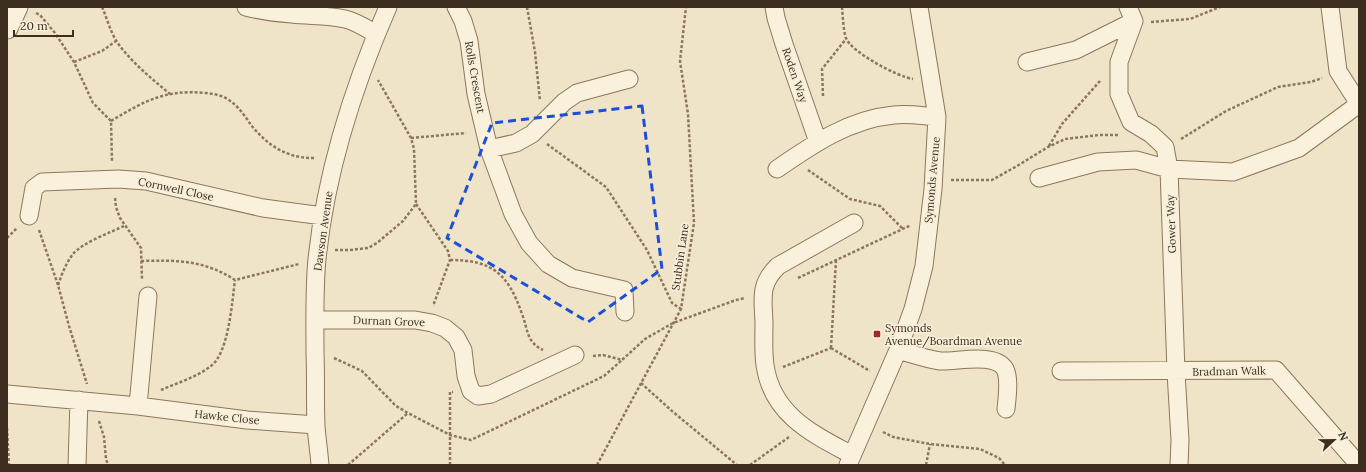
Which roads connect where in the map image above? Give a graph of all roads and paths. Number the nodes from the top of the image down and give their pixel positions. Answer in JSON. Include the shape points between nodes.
{"nodes":[{"id":1,"x":102,"y":7,"type":"edge"},
{"id":2,"x":246,"y":7,"type":"edge"},
{"id":3,"x":388,"y":7,"type":"edge"},
{"id":4,"x":456,"y":7,"type":"edge"},
{"id":5,"x":528,"y":7,"type":"edge"},
{"id":6,"x":686,"y":7,"type":"edge"},
{"id":7,"x":774,"y":7,"type":"edge"},
{"id":8,"x":842,"y":7,"type":"edge"},
{"id":9,"x":919,"y":7,"type":"edge"},
{"id":10,"x":1220,"y":7,"type":"edge"},
{"id":11,"x":1330,"y":7,"type":"edge"},
{"id":12,"x":25,"y":10,"type":"edge"},
{"id":13,"x":1131,"y":14,"type":"edge"},
{"id":14,"x":7,"y":28,"type":"edge"},
{"id":15,"x":376,"y":34,"type":"junction"},
{"id":16,"x":846,"y":39,"type":"junction"},
{"id":17,"x":116,"y":41,"type":"junction"},
{"id":18,"x":74,"y":62,"type":"junction"},
{"id":19,"x":1027,"y":62,"type":"dead end"},
{"id":20,"x":1119,"y":62,"type":"junction"},
{"id":21,"x":363,"y":69,"type":"junction"},
{"id":22,"x":1338,"y":70,"type":"junction"},
{"id":23,"x":630,"y":79,"type":"dead end"},
{"id":24,"x":932,"y":81,"type":"junction"},
{"id":25,"x":170,"y":94,"type":"junction"},
{"id":26,"x":823,"y":100,"type":"dead end"},
{"id":27,"x":1359,"y":104,"type":"edge"},
{"id":28,"x":937,"y":117,"type":"junction"},
{"id":29,"x":111,"y":121,"type":"junction"},
{"id":30,"x":543,"y":124,"type":"junction"},
{"id":31,"x":485,"y":131,"type":"junction"},
{"id":32,"x":1151,"y":134,"type":"junction"},
{"id":33,"x":411,"y":138,"type":"junction"},
{"id":34,"x":818,"y":142,"type":"junction"},
{"id":35,"x":1048,"y":147,"type":"junction"},
{"id":36,"x":1165,"y":147,"type":"junction"},
{"id":37,"x":489,"y":149,"type":"junction"},
{"id":38,"x":335,"y":157,"type":"junction"},
{"id":39,"x":784,"y":164,"type":"joint"},
{"id":40,"x":1169,"y":168,"type":"junction"},
{"id":41,"x":1040,"y":178,"type":"dead end"},
{"id":42,"x":113,"y":179,"type":"junction"},
{"id":43,"x":933,"y":180,"type":"junction"},
{"id":44,"x":416,"y":204,"type":"junction"},
{"id":45,"x":29,"y":216,"type":"joint"},
{"id":46,"x":323,"y":216,"type":"junction"},
{"id":47,"x":930,"y":216,"type":"junction"},
{"id":48,"x":854,"y":223,"type":"dead end"},
{"id":49,"x":124,"y":226,"type":"junction"},
{"id":50,"x":903,"y":229,"type":"junction"},
{"id":51,"x":318,"y":255,"type":"junction"},
{"id":52,"x":450,"y":260,"type":"junction"},
{"id":53,"x":836,"y":260,"type":"junction"},
{"id":54,"x":141,"y":262,"type":"junction"},
{"id":55,"x":797,"y":278,"type":"dead end"},
{"id":56,"x":235,"y":280,"type":"junction"},
{"id":57,"x":58,"y":285,"type":"junction"},
{"id":58,"x":763,"y":294,"type":"junction"},
{"id":59,"x":148,"y":296,"type":"joint"},
{"id":60,"x":681,"y":309,"type":"junction"},
{"id":61,"x":626,"y":312,"type":"dead end"},
{"id":62,"x":315,"y":320,"type":"junction"},
{"id":63,"x":426,"y":322,"type":"junction"},
{"id":64,"x":673,"y":323,"type":"junction"},
{"id":65,"x":831,"y":348,"type":"junction"},
{"id":66,"x":898,"y":350,"type":"junction"},
{"id":67,"x":574,"y":355,"type":"junction"},
{"id":68,"x":1061,"y":371,"type":"dead end"},
{"id":69,"x":1176,"y":372,"type":"junction"},
{"id":70,"x":767,"y":373,"type":"junction"},
{"id":71,"x":886,"y":380,"type":"junction"},
{"id":72,"x":641,"y":383,"type":"junction"},
{"id":73,"x":471,"y":391,"type":"junction"},
{"id":74,"x":7,"y":394,"type":"edge"},
{"id":75,"x":86,"y":401,"type":"junction"},
{"id":76,"x":138,"y":403,"type":"junction"},
{"id":77,"x":1006,"y":409,"type":"dead end"},
{"id":78,"x":408,"y":413,"type":"dead end"},
{"id":79,"x":316,"y":425,"type":"junction"},
{"id":80,"x":866,"y":425,"type":"junction"},
{"id":81,"x":802,"y":427,"type":"junction"},
{"id":82,"x":7,"y":428,"type":"edge"},
{"id":83,"x":930,"y":444,"type":"junction"},
{"id":84,"x":850,"y":460,"type":"edge"},
{"id":85,"x":9,"y":465,"type":"edge"},
{"id":86,"x":77,"y":465,"type":"edge"},
{"id":87,"x":108,"y":465,"type":"edge"},
{"id":88,"x":320,"y":465,"type":"edge"},
{"id":89,"x":348,"y":465,"type":"edge"},
{"id":90,"x":450,"y":465,"type":"edge"},
{"id":91,"x":597,"y":465,"type":"edge"},
{"id":92,"x":737,"y":465,"type":"edge"},
{"id":93,"x":750,"y":465,"type":"edge"},
{"id":94,"x":926,"y":465,"type":"edge"},
{"id":95,"x":1005,"y":465,"type":"edge"},
{"id":96,"x":1179,"y":465,"type":"edge"},
{"id":97,"x":1359,"y":465,"type":"edge"}],
"edges":[{"from":1,"to":17,"type":"path"},
{"from":2,"to":15,"type":"street","via":[[346,20],[360,24]]},
{"from":3,"to":15,"type":"street","name":"Dawson Avenue"},
{"from":4,"to":31,"type":"street","name":"Rolls Crescent","via":[[469,41],[476,94]]},
{"from":5,"to":30,"type":"path"},
{"from":6,"to":60,"type":"path","name":"Stubbin Lane","via":[[680,61],[688,114],[694,223]]},
{"from":7,"to":34,"type":"street","name":"Roden Way"},
{"from":8,"to":16,"type":"path"},
{"from":9,"to":24,"type":"street","name":"Symonds Avenue"},
{"from":10,"to":13,"type":"path","via":[[1190,19],[1157,22]]},
{"from":11,"to":22,"type":"street"},
{"from":12,"to":14,"type":"street"},
{"from":12,"to":18,"type":"path","via":[[40,15]]},
{"from":13,"to":19,"type":"street","via":[[1076,50]]},
{"from":13,"to":20,"type":"street"},
{"from":15,"to":21,"type":"street","name":"Dawson Avenue"},
{"from":16,"to":24,"type":"path","via":[[860,54],[887,70],[909,78]]},
{"from":16,"to":26,"type":"path","via":[[822,69]]},
{"from":17,"to":18,"type":"path"},
{"from":17,"to":25,"type":"path"},
{"from":18,"to":29,"type":"path","via":[[93,103]]},
{"from":20,"to":32,"type":"street","via":[[1119,94],[1131,122]]},
{"from":20,"to":35,"type":"path","via":[[1062,124]]},
{"from":21,"to":33,"type":"path","via":[[378,79]]},
{"from":21,"to":38,"type":"street","name":"Dawson Avenue"},
{"from":22,"to":27,"type":"street"},
{"from":22,"to":36,"type":"path","via":[[1311,82],[1278,87],[1226,111]]},
{"from":23,"to":30,"type":"street","via":[[577,93],[564,102]]},
{"from":24,"to":28,"type":"street","name":"Symonds Avenue"},
{"from":25,"to":29,"type":"path","via":[[137,105]]},
{"from":25,"to":38,"type":"path","via":[[217,94],[229,99],[240,109],[253,127],[274,147],[289,154],[310,158]]},
{"from":27,"to":40,"type":"street","via":[[1299,148],[1233,172]]},
{"from":28,"to":34,"type":"street","via":[[896,114],[879,117],[861,122]]},
{"from":28,"to":43,"type":"street","name":"Symonds Avenue"},
{"from":29,"to":42,"type":"path"},
{"from":30,"to":37,"type":"street","via":[[516,143]]},
{"from":30,"to":60,"type":"path","via":[[543,141],[550,148],[606,187],[647,250],[672,303]]},
{"from":31,"to":33,"type":"path"},
{"from":31,"to":37,"type":"street","name":"Rolls Crescent"},
{"from":32,"to":35,"type":"path","via":[[1066,139]]},
{"from":32,"to":36,"type":"street"},
{"from":33,"to":44,"type":"path","via":[[414,149]]},
{"from":34,"to":39,"type":"street"},
{"from":35,"to":43,"type":"path","via":[[992,180]]},
{"from":36,"to":40,"type":"street","name":"Gower Way"},
{"from":37,"to":61,"type":"street","name":"Rolls Crescent","via":[[512,214],[529,243],[548,264],[572,278],[624,290]]},
{"from":38,"to":46,"type":"street","name":"Dawson Avenue"},
{"from":39,"to":50,"type":"path","via":[[850,198],[880,206]]},
{"from":40,"to":41,"type":"street","via":[[1136,160],[1098,162]]},
{"from":40,"to":69,"type":"street","name":"Gower Way"},
{"from":42,"to":45,"type":"street","name":"Cornwell Close","via":[[42,182],[34,188]]},
{"from":42,"to":46,"type":"street","name":"Cornwell Close","via":[[146,181],[263,208]]},
{"from":42,"to":49,"type":"path","via":[[116,207]]},
{"from":43,"to":47,"type":"street","name":"Symonds Avenue"},
{"from":44,"to":51,"type":"path","via":[[403,221],[368,248]]},
{"from":44,"to":52,"type":"path","via":[[448,251]]},
{"from":45,"to":57,"type":"path","via":[[38,226]]},
{"from":46,"to":51,"type":"street","name":"Dawson Avenue"},
{"from":47,"to":50,"type":"path"},
{"from":47,"to":66,"type":"street","name":"Symonds Avenue","via":[[924,266],[913,309]]},
{"from":48,"to":58,"type":"street","via":[[778,266],[765,282]]},
{"from":49,"to":54,"type":"path","via":[[140,248]]},
{"from":49,"to":57,"type":"path","via":[[85,244],[74,252]]},
{"from":50,"to":53,"type":"path"},
{"from":51,"to":56,"type":"path"},
{"from":51,"to":62,"type":"street","name":"Dawson Avenue"},
{"from":52,"to":63,"type":"path"},
{"from":52,"to":67,"type":"path","via":[[486,265],[502,275],[523,314],[528,336],[537,347],[548,352]]},
{"from":53,"to":55,"type":"path"},
{"from":53,"to":65,"type":"path"},
{"from":54,"to":56,"type":"path","via":[[185,261],[224,273]]},
{"from":54,"to":59,"type":"path","via":[[142,290]]},
{"from":56,"to":76,"type":"path","via":[[226,339],[219,357],[212,365],[198,373]]},
{"from":57,"to":75,"type":"path"},
{"from":58,"to":64,"type":"path","via":[[736,300]]},
{"from":58,"to":70,"type":"street"},
{"from":59,"to":76,"type":"street"},
{"from":60,"to":64,"type":"path","name":"Stubbin Lane"},
{"from":62,"to":63,"type":"street","name":"Durnan Grove"},
{"from":62,"to":79,"type":"street","name":"Dawson Avenue"},
{"from":63,"to":73,"type":"street","name":"Durnan Grove","via":[[445,328],[456,337],[463,350],[466,376]]},
{"from":64,"to":67,"type":"path","via":[[645,340],[622,360],[603,355]]},
{"from":64,"to":72,"type":"path","name":"Stubbin Lane"},
{"from":65,"to":70,"type":"path"},
{"from":65,"to":71,"type":"path"},
{"from":66,"to":71,"type":"street","name":"Symonds Avenue"},
{"from":66,"to":77,"type":"street","via":[[941,361],[990,359],[999,363],[1007,376]]},
{"from":67,"to":73,"type":"street","via":[[491,394],[478,396]]},
{"from":68,"to":69,"type":"street"},
{"from":69,"to":96,"type":"street","name":"Gower Way"},
{"from":69,"to":97,"type":"street","name":"Bradman Walk","via":[[1276,370]]},
{"from":70,"to":81,"type":"street","via":[[778,401],[788,415]]},
{"from":71,"to":80,"type":"street","name":"Symonds Avenue"},
{"from":72,"to":91,"type":"path","name":"Stubbin Lane"},
{"from":72,"to":92,"type":"path"},
{"from":73,"to":90,"type":"path","via":[[450,392]]},
{"from":74,"to":75,"type":"street","name":"Hawke Close"},
{"from":75,"to":76,"type":"street","name":"Hawke Close"},
{"from":75,"to":86,"type":"street"},
{"from":75,"to":87,"type":"path","via":[[104,437]]},
{"from":76,"to":79,"type":"street","name":"Hawke Close","via":[[247,420]]},
{"from":78,"to":89,"type":"path"},
{"from":79,"to":88,"type":"street","name":"Dawson Avenue"},
{"from":80,"to":83,"type":"path","via":[[894,437]]},
{"from":80,"to":84,"type":"street","name":"Symonds Avenue"},
{"from":81,"to":84,"type":"street"},
{"from":81,"to":93,"type":"path"},
{"from":82,"to":85,"type":"path"},
{"from":83,"to":94,"type":"path"},
{"from":83,"to":95,"type":"path","via":[[980,448],[999,458]]}]}
